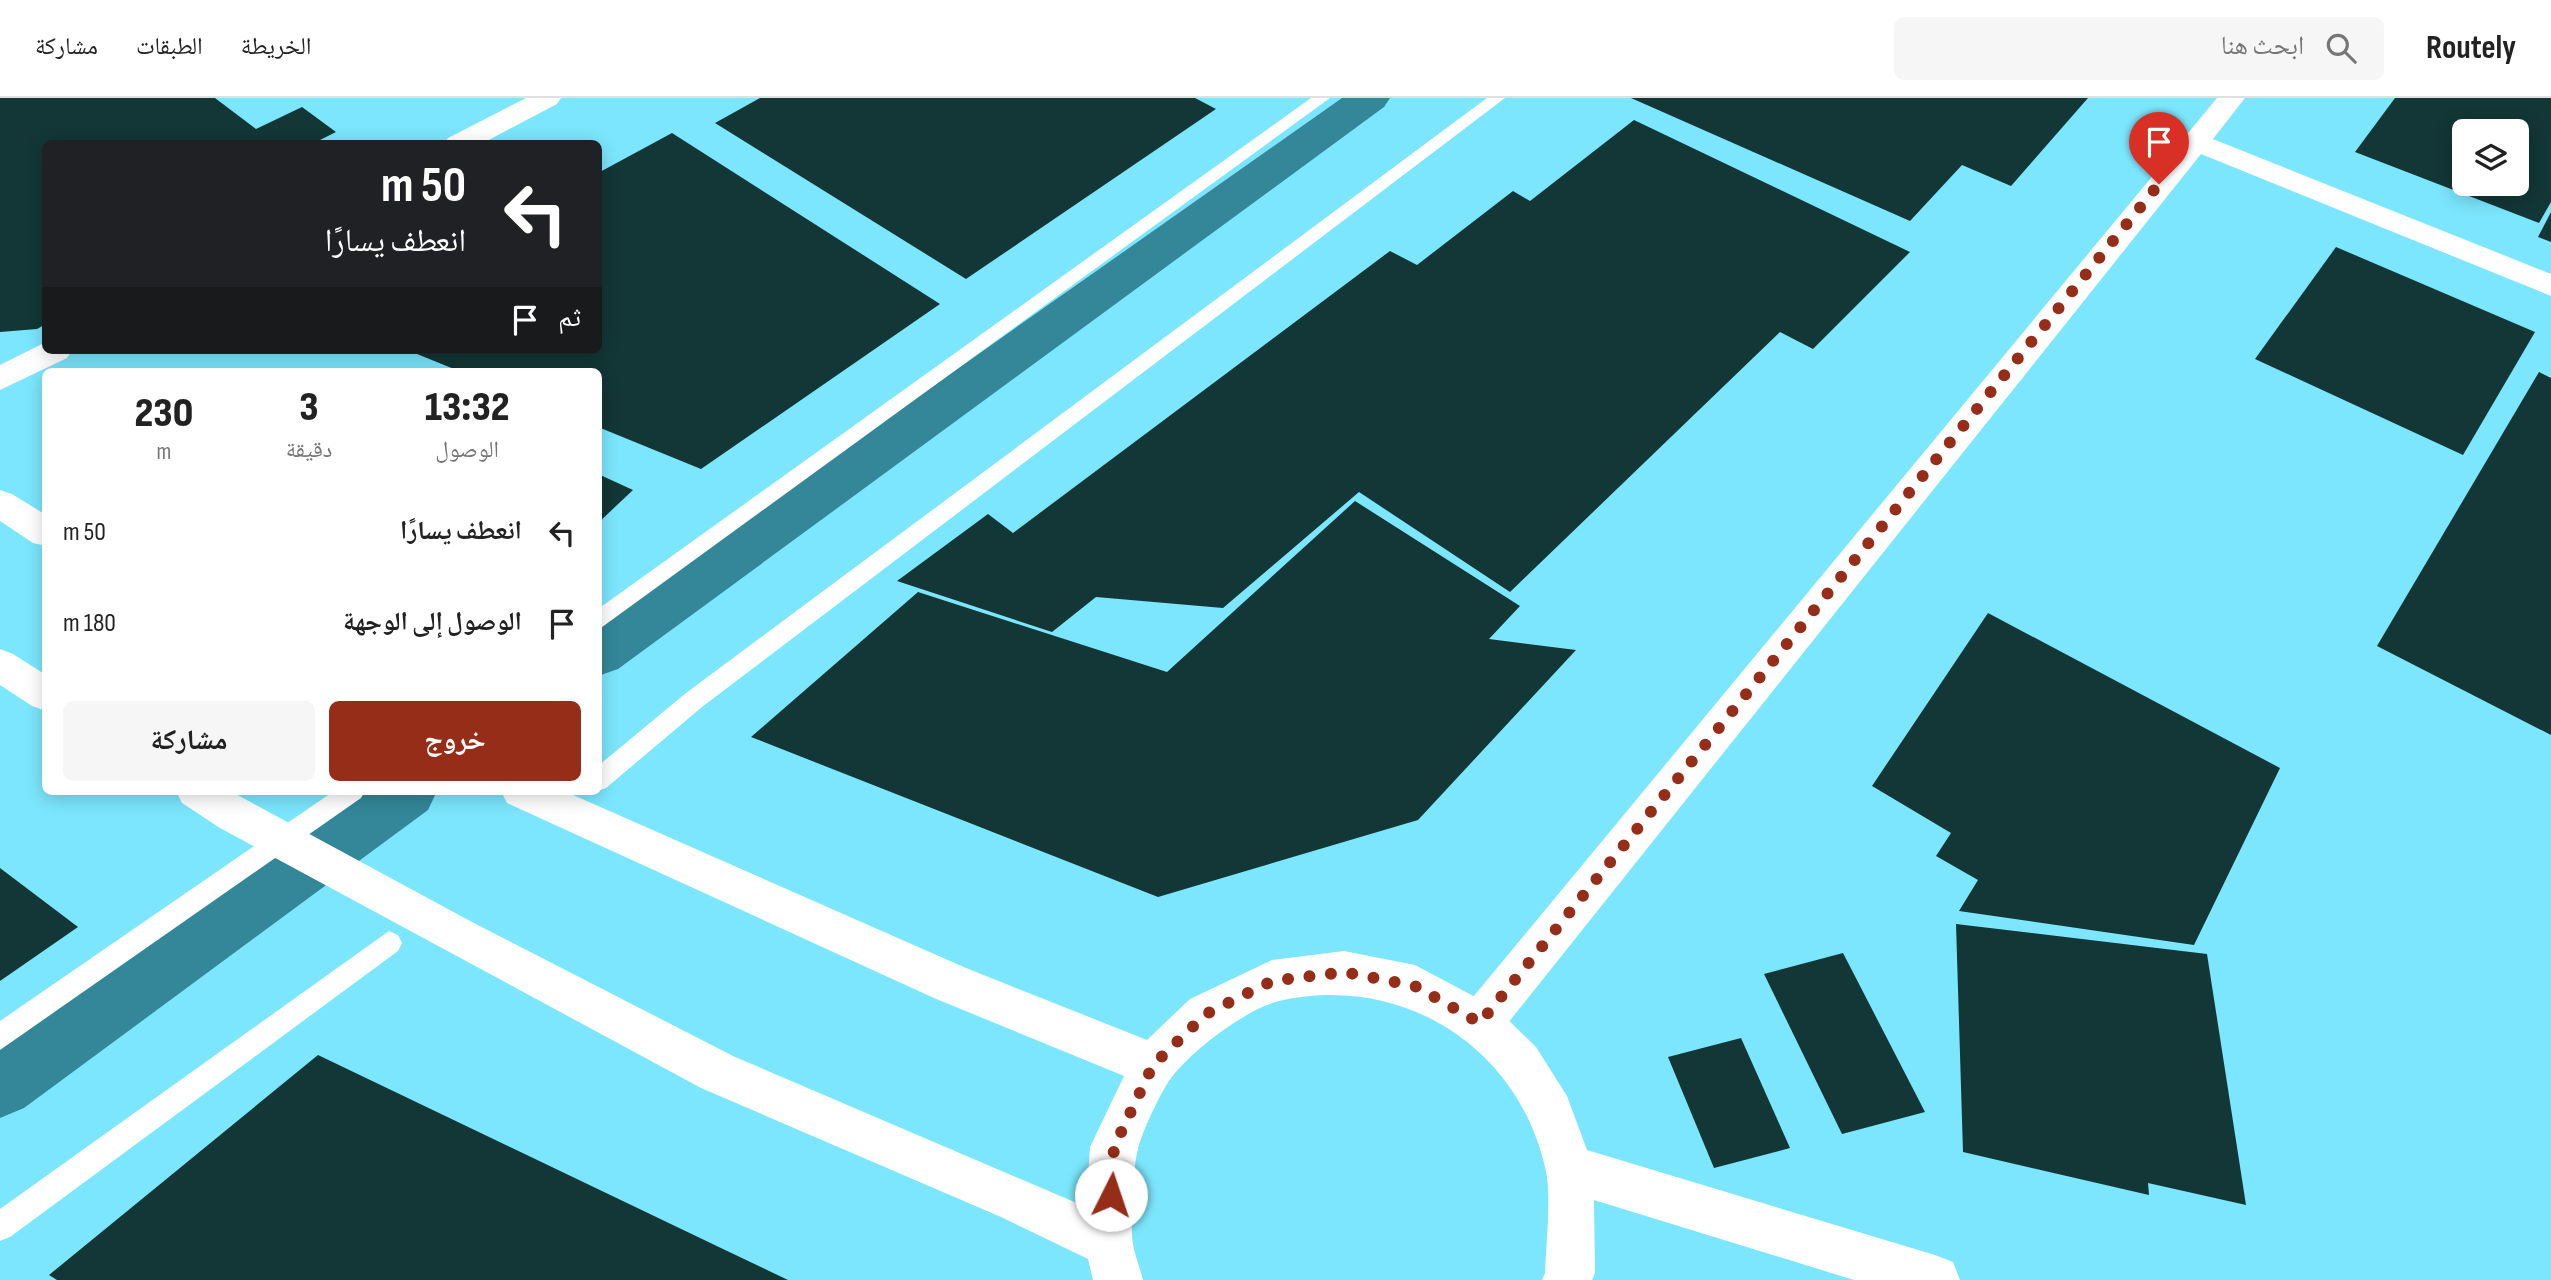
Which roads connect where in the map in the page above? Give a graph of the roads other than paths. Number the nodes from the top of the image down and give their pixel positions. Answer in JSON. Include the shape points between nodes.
{"nodes":[{"id":1,"x":547,"y":98,"type":"edge"},
{"id":2,"x":1322,"y":98,"type":"edge"},
{"id":3,"x":1497,"y":98,"type":"edge"},
{"id":4,"x":2231,"y":98,"type":"edge"},
{"id":5,"x":466,"y":140,"type":"edge"},
{"id":6,"x":2194,"y":141,"type":"junction"},
{"id":7,"x":2551,"y":286,"type":"edge"},
{"id":8,"x":47,"y":354,"type":"edge"},
{"id":9,"x":0,"y":379,"type":"edge"},
{"id":10,"x":0,"y":503,"type":"edge"},
{"id":11,"x":42,"y":530,"type":"edge"},
{"id":12,"x":602,"y":618,"type":"edge"},
{"id":13,"x":0,"y":665,"type":"edge"},
{"id":14,"x":42,"y":692,"type":"edge"},
{"id":15,"x":602,"y":778,"type":"edge"},
{"id":16,"x":203,"y":795,"type":"edge"},
{"id":17,"x":347,"y":795,"type":"edge"},
{"id":18,"x":529,"y":795,"type":"edge"},
{"id":19,"x":404,"y":929,"type":"junction"},
{"id":20,"x":1480,"y":1023,"type":"junction"},
{"id":21,"x":0,"y":1037,"type":"edge"},
{"id":22,"x":1153,"y":1065,"type":"junction"},
{"id":23,"x":1570,"y":1169,"type":"junction"},
{"id":24,"x":0,"y":1227,"type":"edge"},
{"id":25,"x":1113,"y":1262,"type":"edge"},
{"id":26,"x":1567,"y":1280,"type":"edge"},
{"id":27,"x":1935,"y":1280,"type":"edge"}],
"edges":[{"from":1,"to":5,"type":"street"},
{"from":2,"to":12,"type":"lane"},
{"from":3,"to":15,"type":"lane","via":[[694,700]]},
{"from":4,"to":6,"type":"street"},
{"from":6,"to":7,"type":"street"},
{"from":6,"to":20,"type":"street"},
{"from":8,"to":9,"type":"street"},
{"from":10,"to":11,"type":"street"},
{"from":13,"to":14,"type":"street"},
{"from":16,"to":19,"type":"street"},
{"from":17,"to":21,"type":"lane"},
{"from":18,"to":22,"type":"street","via":[[950,983]]},
{"from":19,"to":24,"type":"lane"},
{"from":19,"to":25,"type":"street","via":[[717,1072],[1018,1200]]},
{"from":20,"to":22,"type":"street","via":[[1415,986],[1344,972],[1272,981],[1206,1014]]},
{"from":20,"to":23,"type":"street","via":[[1520,1063],[1551,1112]]},
{"from":22,"to":25,"type":"street","via":[[1114,1147]]},
{"from":23,"to":26,"type":"street"},
{"from":23,"to":27,"type":"street"}]}
